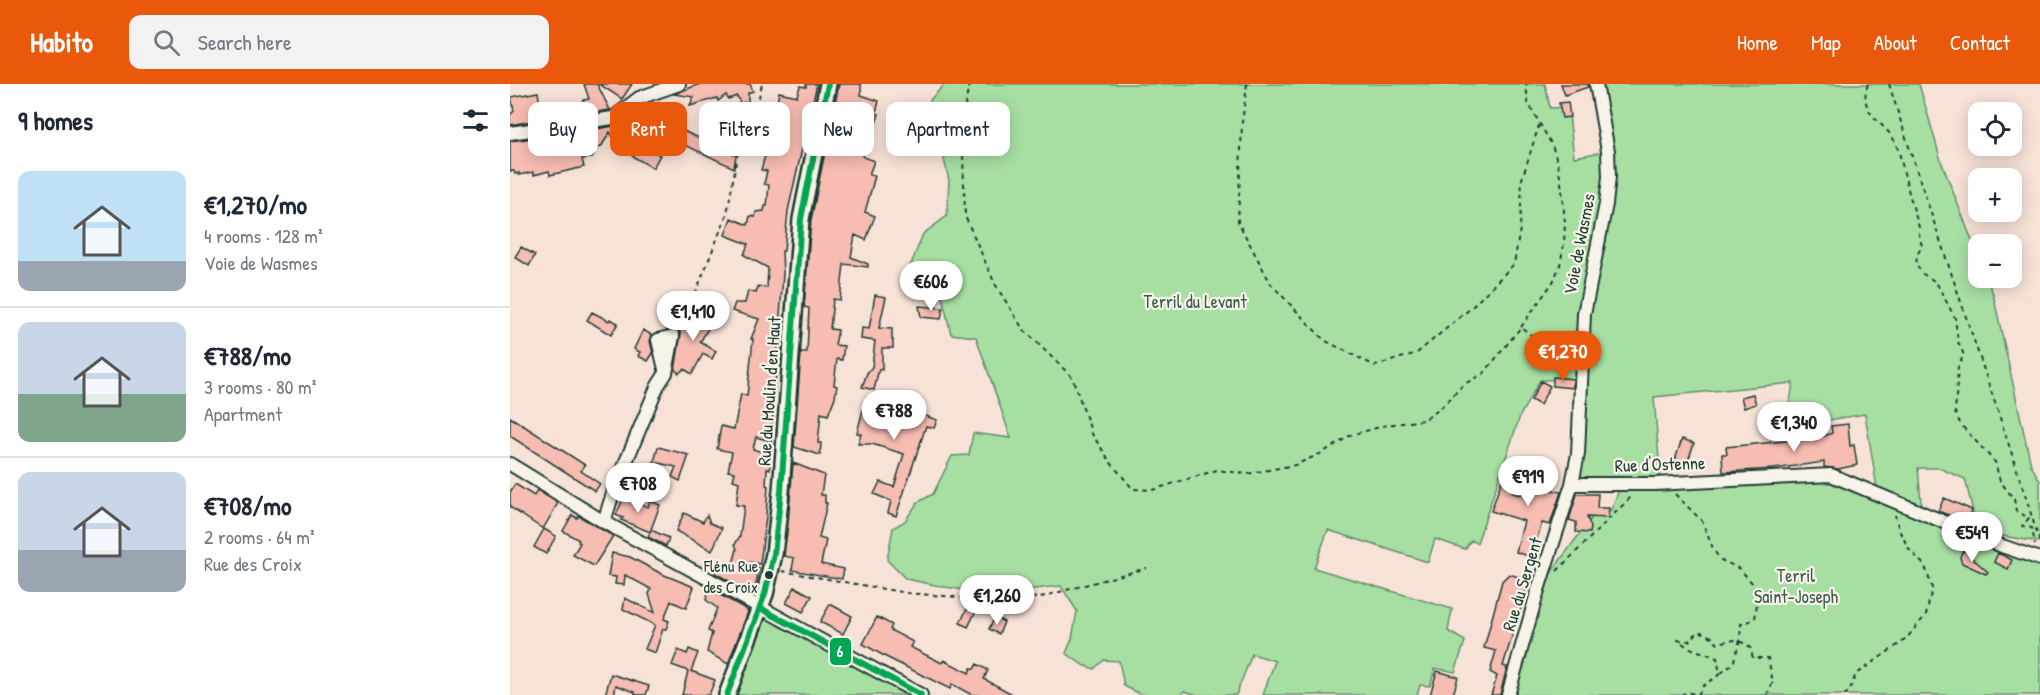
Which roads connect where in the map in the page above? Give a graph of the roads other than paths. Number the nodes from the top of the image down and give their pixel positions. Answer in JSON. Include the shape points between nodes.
{"nodes":[{"id":1,"x":680,"y":84,"type":"edge"},
{"id":2,"x":828,"y":84,"type":"edge"},
{"id":3,"x":1596,"y":84,"type":"edge"},
{"id":4,"x":510,"y":133,"type":"edge"},
{"id":5,"x":673,"y":336,"type":"road end"},
{"id":6,"x":510,"y":464,"type":"edge"},
{"id":7,"x":1572,"y":484,"type":"junction"},
{"id":8,"x":604,"y":522,"type":"junction"},
{"id":9,"x":2038,"y":553,"type":"edge"},
{"id":10,"x":760,"y":608,"type":"junction"},
{"id":11,"x":727,"y":695,"type":"edge"},
{"id":12,"x":921,"y":695,"type":"edge"},
{"id":13,"x":1508,"y":695,"type":"edge"}],
"edges":[{"from":1,"to":4,"type":"street","via":[[639,98],[613,118]]},
{"from":2,"to":10,"type":"street","name":"Rue du Moulin d'en Haut","via":[[801,219],[781,491],[774,554]]},
{"from":3,"to":7,"type":"street","name":"Voie de Wasmes","via":[[1609,177],[1584,314],[1578,454]]},
{"from":5,"to":8,"type":"street","via":[[666,373]]},
{"from":6,"to":8,"type":"street"},
{"from":7,"to":9,"type":"street","name":"Rue d'Ostenne","via":[[1831,475],[2022,552]]},
{"from":7,"to":13,"type":"street","name":"Rue du Sergent"},
{"from":8,"to":10,"type":"street"},
{"from":10,"to":11,"type":"street","name":"Rue du Moulin d'en Haut"},
{"from":10,"to":12,"type":"street"}]}
